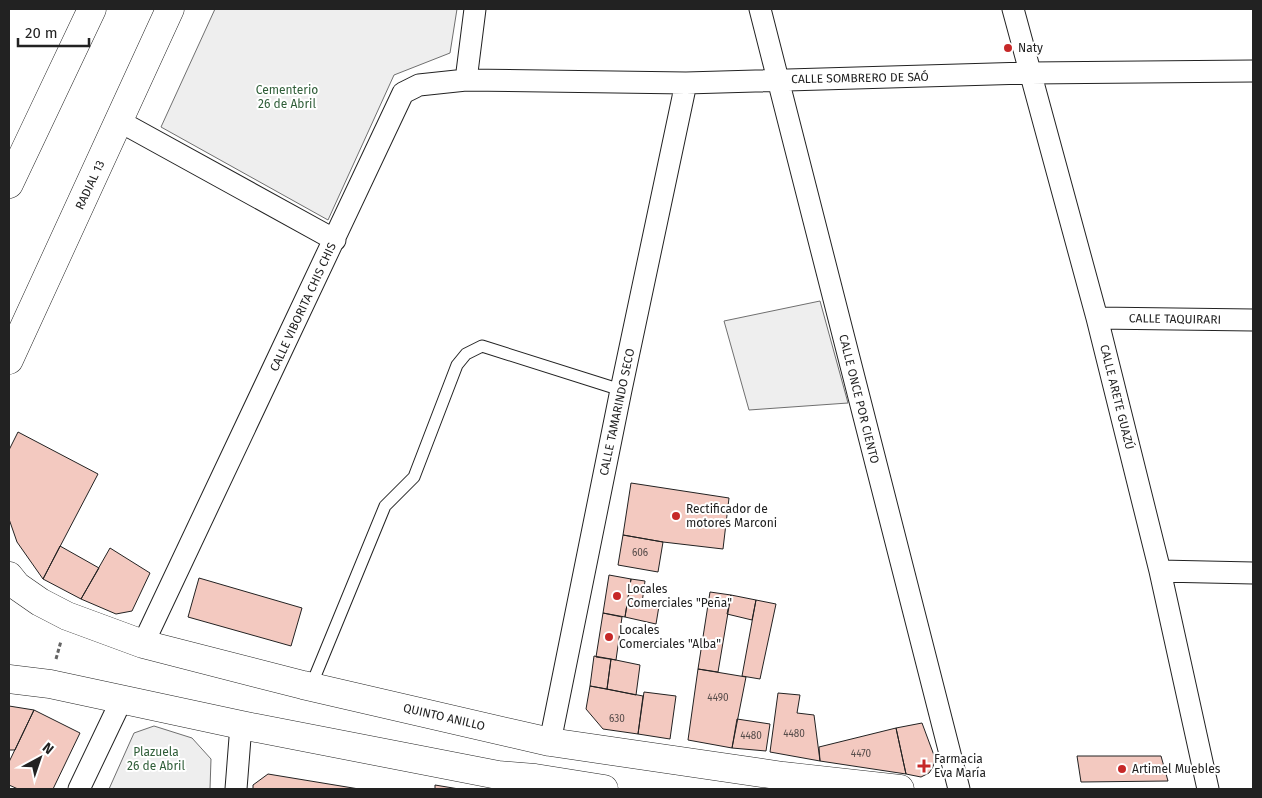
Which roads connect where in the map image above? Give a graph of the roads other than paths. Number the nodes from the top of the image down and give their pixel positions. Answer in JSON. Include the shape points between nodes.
{"nodes":[{"id":1,"x":92,"y":9,"type":"edge"},
{"id":2,"x":170,"y":9,"type":"edge"},
{"id":3,"x":475,"y":9,"type":"edge"},
{"id":4,"x":760,"y":9,"type":"edge"},
{"id":5,"x":1013,"y":9,"type":"edge"},
{"id":6,"x":1253,"y":71,"type":"edge"},
{"id":7,"x":1030,"y":73,"type":"junction"},
{"id":8,"x":466,"y":80,"type":"junction"},
{"id":9,"x":777,"y":80,"type":"junction"},
{"id":10,"x":686,"y":83,"type":"junction"},
{"id":11,"x":119,"y":121,"type":"junction"},
{"id":12,"x":9,"y":184,"type":"edge"},
{"id":13,"x":335,"y":240,"type":"junction"},
{"id":14,"x":1098,"y":318,"type":"junction"},
{"id":15,"x":1253,"y":320,"type":"edge"},
{"id":16,"x":9,"y":360,"type":"edge"},
{"id":17,"x":621,"y":390,"type":"junction"},
{"id":18,"x":1160,"y":571,"type":"junction"},
{"id":19,"x":1253,"y":573,"type":"edge"},
{"id":20,"x":9,"y":576,"type":"edge"},
{"id":21,"x":143,"y":644,"type":"junction"},
{"id":22,"x":9,"y":679,"type":"edge"},
{"id":23,"x":311,"y":686,"type":"junction"},
{"id":24,"x":122,"y":699,"type":"junction"},
{"id":25,"x":241,"y":725,"type":"junction"},
{"id":26,"x":550,"y":742,"type":"junction"},
{"id":27,"x":498,"y":782,"type":"edge"},
{"id":28,"x":79,"y":789,"type":"edge"},
{"id":29,"x":236,"y":789,"type":"edge"},
{"id":30,"x":604,"y":789,"type":"edge"},
{"id":31,"x":900,"y":789,"type":"edge"},
{"id":32,"x":959,"y":789,"type":"edge"},
{"id":33,"x":1208,"y":789,"type":"edge"}],
"edges":[{"from":1,"to":12,"type":"main road"},
{"from":2,"to":11,"type":"main road","name":"RADIAL 13"},
{"from":3,"to":8,"type":"street"},
{"from":4,"to":9,"type":"street","name":"CALLE ONCE POR CIENTO"},
{"from":5,"to":7,"type":"street","name":"CALLE ARETE GUAZÚ"},
{"from":6,"to":7,"type":"street","name":"CALLE SOMBRERO DE SAÓ"},
{"from":7,"to":9,"type":"street","name":"CALLE SOMBRERO DE SAÓ"},
{"from":7,"to":14,"type":"street","name":"CALLE ARETE GUAZÚ"},
{"from":8,"to":10,"type":"street","name":"CALLE SOMBRERO DE SAÓ"},
{"from":8,"to":13,"type":"street","name":"CALLE VIBORITA CHIS CHIS","via":[[419,85],[403,93]]},
{"from":9,"to":10,"type":"street","name":"CALLE SOMBRERO DE SAÓ"},
{"from":9,"to":32,"type":"street","name":"CALLE ONCE POR CIENTO"},
{"from":10,"to":17,"type":"street","name":"CALLE TAMARINDO SECO"},
{"from":11,"to":13,"type":"street"},
{"from":11,"to":16,"type":"main road","name":"RADIAL 13"},
{"from":13,"to":21,"type":"street","name":"CALLE VIBORITA CHIS CHIS"},
{"from":14,"to":15,"type":"street","name":"CALLE TAQUIRARI"},
{"from":14,"to":18,"type":"street","name":"CALLE ARETE GUAZÚ"},
{"from":17,"to":23,"type":"lane","via":[[482,346],[466,354],[457,365],[414,478],[385,506]]},
{"from":17,"to":26,"type":"street","name":"CALLE TAMARINDO SECO"},
{"from":18,"to":19,"type":"street"},
{"from":18,"to":33,"type":"street","name":"CALLE ARETE GUAZÚ"},
{"from":20,"to":21,"type":"main road","name":"QUINTO ANILLO","via":[[40,602],[66,616]]},
{"from":21,"to":23,"type":"main road","name":"QUINTO ANILLO"},
{"from":22,"to":24,"type":"main road"},
{"from":23,"to":26,"type":"main road","name":"QUINTO ANILLO"},
{"from":24,"to":25,"type":"main road"},
{"from":24,"to":28,"type":"street"},
{"from":25,"to":27,"type":"main road"},
{"from":25,"to":29,"type":"street"},
{"from":26,"to":31,"type":"main road","name":"QUINTO ANILLO","via":[[783,776]]},
{"from":27,"to":30,"type":"main road","via":[[535,778]]}]}
